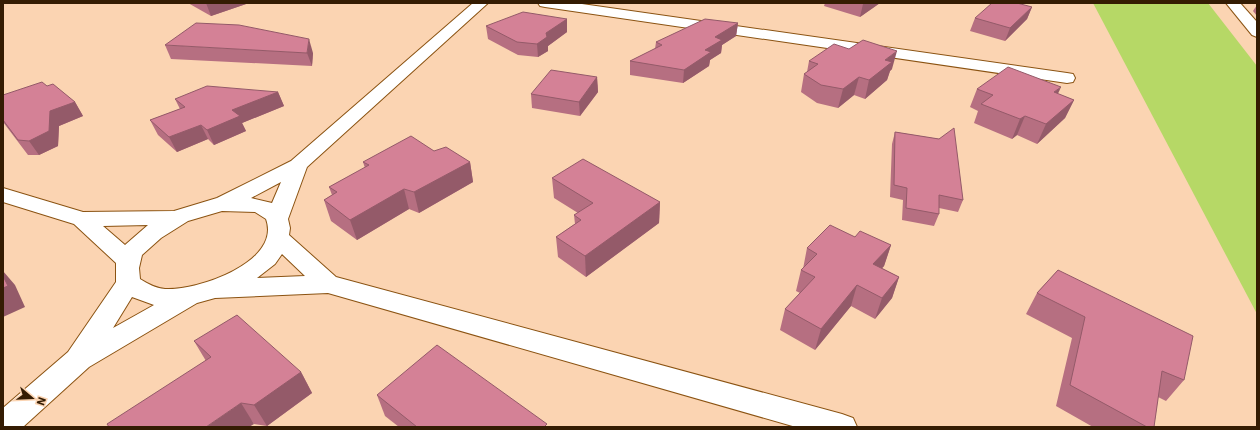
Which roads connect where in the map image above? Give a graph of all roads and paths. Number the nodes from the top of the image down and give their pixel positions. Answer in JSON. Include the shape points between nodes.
{"nodes":[{"id":1,"x":481,"y":3,"type":"edge"},
{"id":2,"x":545,"y":3,"type":"edge"},
{"id":3,"x":1233,"y":3,"type":"edge"},
{"id":4,"x":1257,"y":32,"type":"edge"},
{"id":5,"x":1067,"y":78,"type":"dead end"},
{"id":6,"x":298,"y":165,"type":"junction"},
{"id":7,"x":3,"y":195,"type":"edge"},
{"id":8,"x":222,"y":204,"type":"junction"},
{"id":9,"x":82,"y":218,"type":"junction"},
{"id":10,"x":175,"y":218,"type":"junction"},
{"id":11,"x":278,"y":228,"type":"junction"},
{"id":12,"x":128,"y":272,"type":"junction"},
{"id":13,"x":328,"y":284,"type":"junction"},
{"id":14,"x":204,"y":293,"type":"junction"},
{"id":15,"x":78,"y":359,"type":"junction"},
{"id":16,"x":3,"y":426,"type":"edge"},
{"id":17,"x":842,"y":427,"type":"edge"}],
"edges":[{"from":1,"to":6,"type":"street"},
{"from":2,"to":5,"type":"street"},
{"from":3,"to":4,"type":"street"},
{"from":6,"to":8,"type":"street"},
{"from":6,"to":11,"type":"street"},
{"from":7,"to":9,"type":"street"},
{"from":8,"to":10,"type":"street","via":[[198,209]]},
{"from":8,"to":11,"type":"street","via":[[244,204],[271,211]]},
{"from":9,"to":10,"type":"street"},
{"from":9,"to":12,"type":"street"},
{"from":10,"to":12,"type":"street","via":[[138,245],[132,252]]},
{"from":11,"to":13,"type":"street"},
{"from":11,"to":14,"type":"street","via":[[271,253],[256,268],[238,280]]},
{"from":12,"to":14,"type":"street","via":[[150,296],[169,298]]},
{"from":12,"to":15,"type":"street"},
{"from":13,"to":14,"type":"street"},
{"from":13,"to":17,"type":"street"},
{"from":14,"to":15,"type":"street"},
{"from":15,"to":16,"type":"street"}]}
